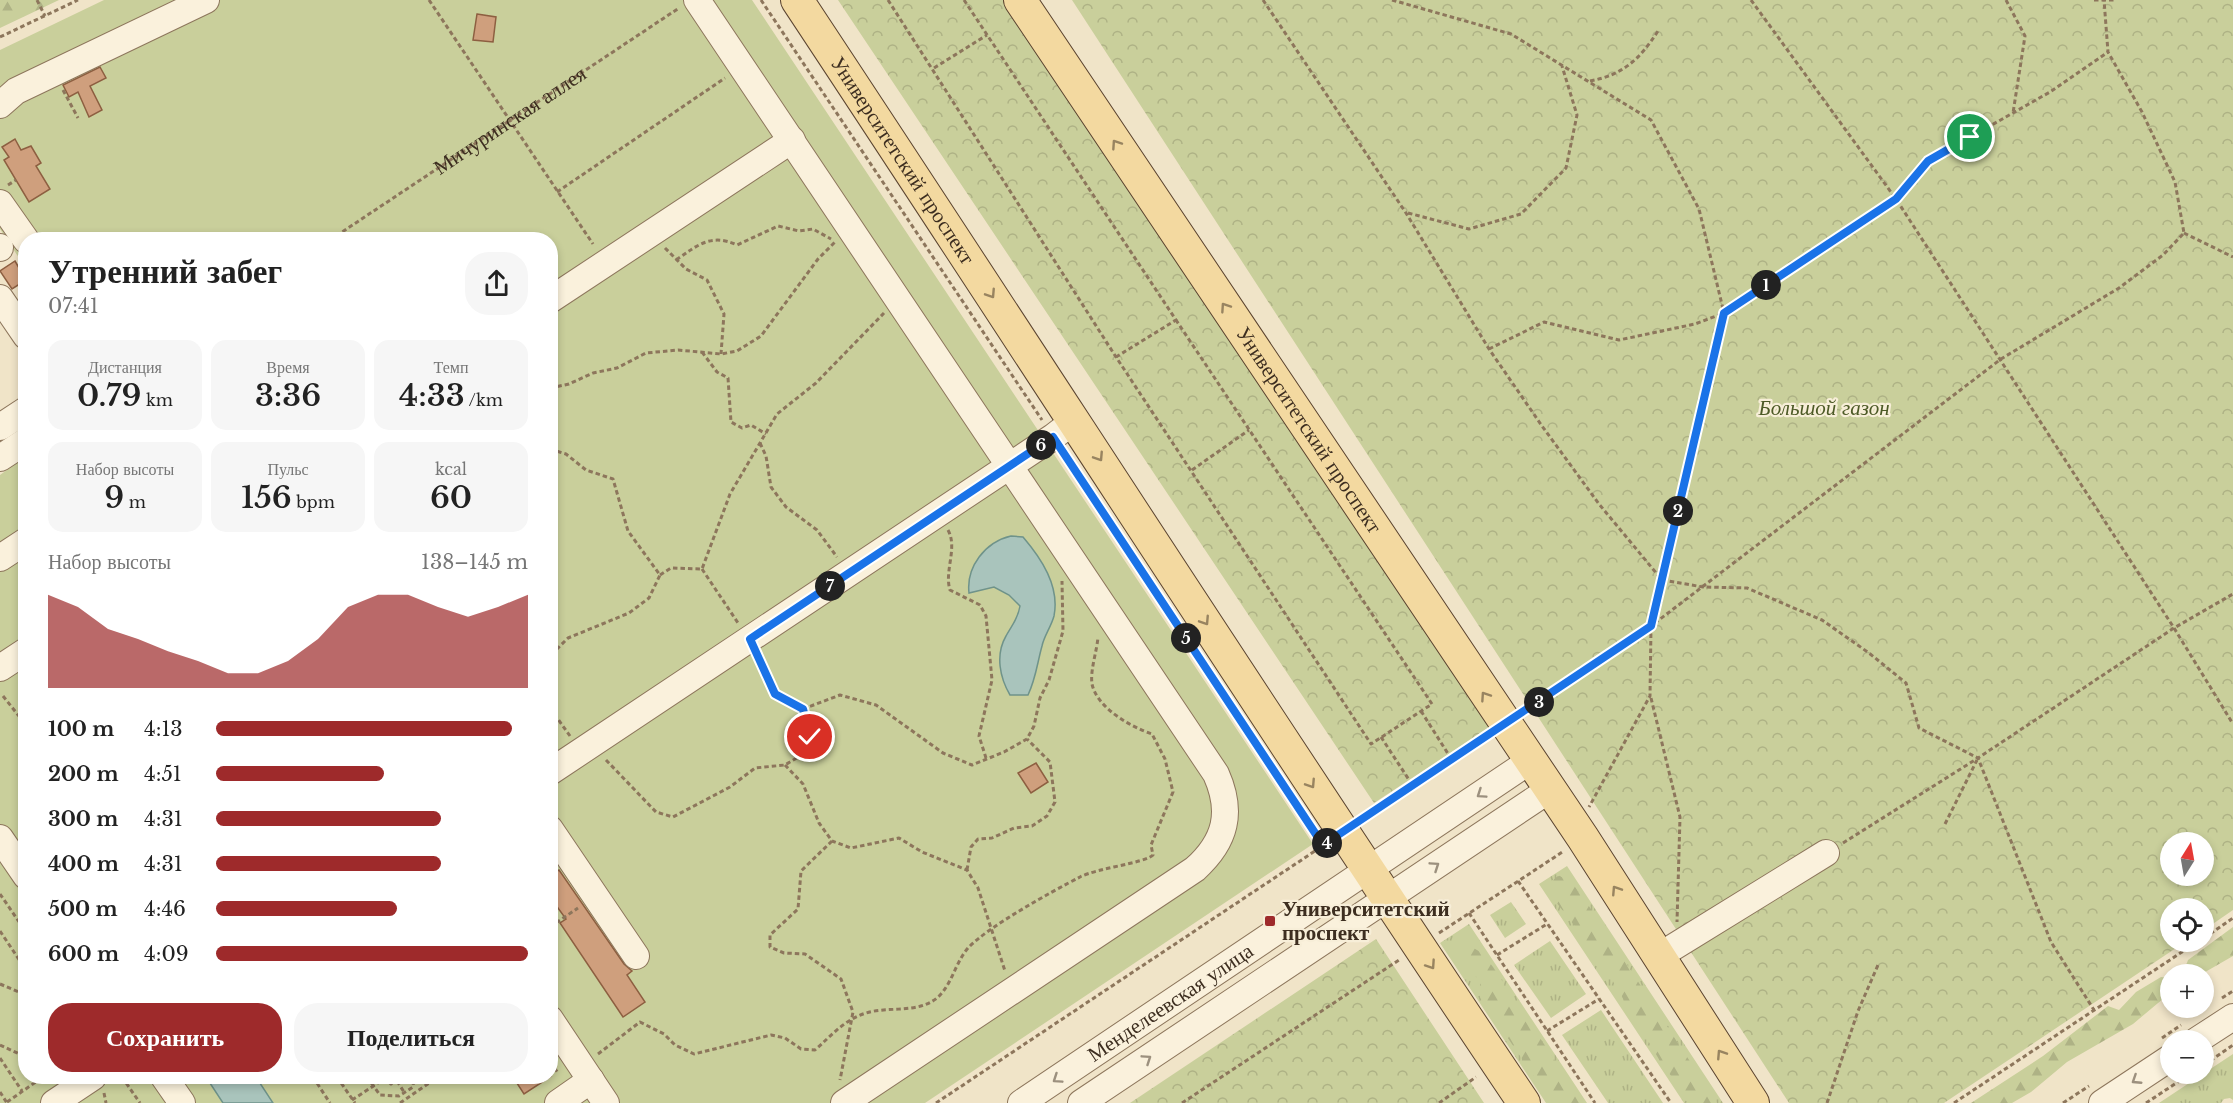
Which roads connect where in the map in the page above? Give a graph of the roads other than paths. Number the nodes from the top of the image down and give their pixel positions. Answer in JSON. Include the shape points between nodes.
{"nodes":[{"id":1,"x":206,"y":0,"type":"edge"},
{"id":2,"x":797,"y":0,"type":"edge"},
{"id":3,"x":1020,"y":0,"type":"edge"},
{"id":4,"x":689,"y":3,"type":"edge"},
{"id":5,"x":0,"y":105,"type":"edge"},
{"id":6,"x":792,"y":140,"type":"junction"},
{"id":7,"x":0,"y":203,"type":"edge"},
{"id":8,"x":20,"y":232,"type":"edge"},
{"id":9,"x":558,"y":295,"type":"edge"},
{"id":10,"x":0,"y":298,"type":"edge"},
{"id":11,"x":18,"y":324,"type":"edge"},
{"id":12,"x":18,"y":415,"type":"edge"},
{"id":13,"x":0,"y":427,"type":"edge"},
{"id":14,"x":1064,"y":428,"type":"junction"},
{"id":15,"x":18,"y":446,"type":"edge"},
{"id":16,"x":0,"y":458,"type":"edge"},
{"id":17,"x":1010,"y":466,"type":"junction"},
{"id":18,"x":18,"y":546,"type":"edge"},
{"id":19,"x":0,"y":558,"type":"edge"},
{"id":20,"x":18,"y":656,"type":"edge"},
{"id":21,"x":0,"y":668,"type":"edge"},
{"id":22,"x":1530,"y":761,"type":"junction"},
{"id":23,"x":558,"y":767,"type":"edge"},
{"id":24,"x":1550,"y":790,"type":"junction"},
{"id":25,"x":0,"y":838,"type":"edge"},
{"id":26,"x":558,"y":841,"type":"edge"},
{"id":27,"x":1826,"y":853,"type":"road end"},
{"id":28,"x":18,"y":864,"type":"edge"},
{"id":29,"x":1368,"y":871,"type":"junction"},
{"id":30,"x":1386,"y":899,"type":"junction"},
{"id":31,"x":1668,"y":951,"type":"junction"},
{"id":32,"x":636,"y":956,"type":"dead end"},
{"id":33,"x":2233,"y":1017,"type":"edge"},
{"id":34,"x":2213,"y":1030,"type":"edge"},
{"id":35,"x":558,"y":1035,"type":"edge"},
{"id":36,"x":1104,"y":1047,"type":"junction"},
{"id":37,"x":2160,"y":1065,"type":"edge"},
{"id":38,"x":577,"y":1074,"type":"junction"},
{"id":39,"x":1123,"y":1075,"type":"junction"},
{"id":40,"x":82,"y":1084,"type":"edge"},
{"id":41,"x":169,"y":1084,"type":"edge"},
{"id":42,"x":845,"y":1102,"type":"edge"},
{"id":43,"x":54,"y":1103,"type":"edge"},
{"id":44,"x":182,"y":1103,"type":"edge"},
{"id":45,"x":558,"y":1103,"type":"edge"},
{"id":46,"x":606,"y":1103,"type":"edge"},
{"id":47,"x":1021,"y":1103,"type":"edge"},
{"id":48,"x":1081,"y":1103,"type":"edge"},
{"id":49,"x":1524,"y":1103,"type":"edge"},
{"id":50,"x":1753,"y":1103,"type":"edge"},
{"id":51,"x":2102,"y":1103,"type":"edge"}],
"edges":[{"from":1,"to":5,"type":"street","via":[[16,91]]},
{"from":2,"to":14,"type":"main road","name":"Университетский проспект","one_way":true},
{"from":22,"to":3,"type":"main road","name":"Университетский проспект","one_way":true},
{"from":4,"to":6,"type":"street","via":[[742,66]]},
{"from":6,"to":9,"type":"street"},
{"from":6,"to":17,"type":"street"},
{"from":7,"to":8,"type":"street"},
{"from":10,"to":11,"type":"street"},
{"from":12,"to":13,"type":"street"},
{"from":14,"to":17,"type":"street"},
{"from":14,"to":29,"type":"main road","name":"Университетский проспект","one_way":true,"via":[[1331,844]]},
{"from":15,"to":16,"type":"street"},
{"from":17,"to":23,"type":"street"},
{"from":17,"to":42,"type":"street","via":[[1216,774],[1225,807],[1223,832],[1211,855],[1196,869]]},
{"from":18,"to":19,"type":"street"},
{"from":20,"to":21,"type":"street"},
{"from":22,"to":24,"type":"main road","name":"Университетский проспект"},
{"from":22,"to":29,"type":"street","name":"Менделеевская улица","one_way":true},
{"from":30,"to":24,"type":"street","name":"Менделеевская улица","one_way":true},
{"from":31,"to":24,"type":"main road","name":"Университетский проспект","one_way":true,"via":[[1585,824]]},
{"from":25,"to":28,"type":"street"},
{"from":26,"to":32,"type":"street"},
{"from":27,"to":31,"type":"street"},
{"from":29,"to":30,"type":"main road","name":"Университетский проспект"},
{"from":29,"to":36,"type":"street","name":"Менделеевская улица"},
{"from":39,"to":30,"type":"street","name":"Менделеевская улица","one_way":true},
{"from":30,"to":49,"type":"main road","name":"Университетский проспект","one_way":true},
{"from":50,"to":31,"type":"main road","name":"Университетский проспект","one_way":true},
{"from":33,"to":34,"type":"street"},
{"from":35,"to":38,"type":"street"},
{"from":36,"to":39,"type":"street","via":[[1097,1058],[1100,1070],[1111,1077]]},
{"from":36,"to":47,"type":"street","name":"Менделеевская улица","one_way":true},
{"from":37,"to":51,"type":"street","one_way":true},
{"from":38,"to":45,"type":"street"},
{"from":38,"to":46,"type":"street"},
{"from":39,"to":48,"type":"street","name":"Менделеевская улица"},
{"from":40,"to":43,"type":"street"},
{"from":41,"to":44,"type":"street"}]}
